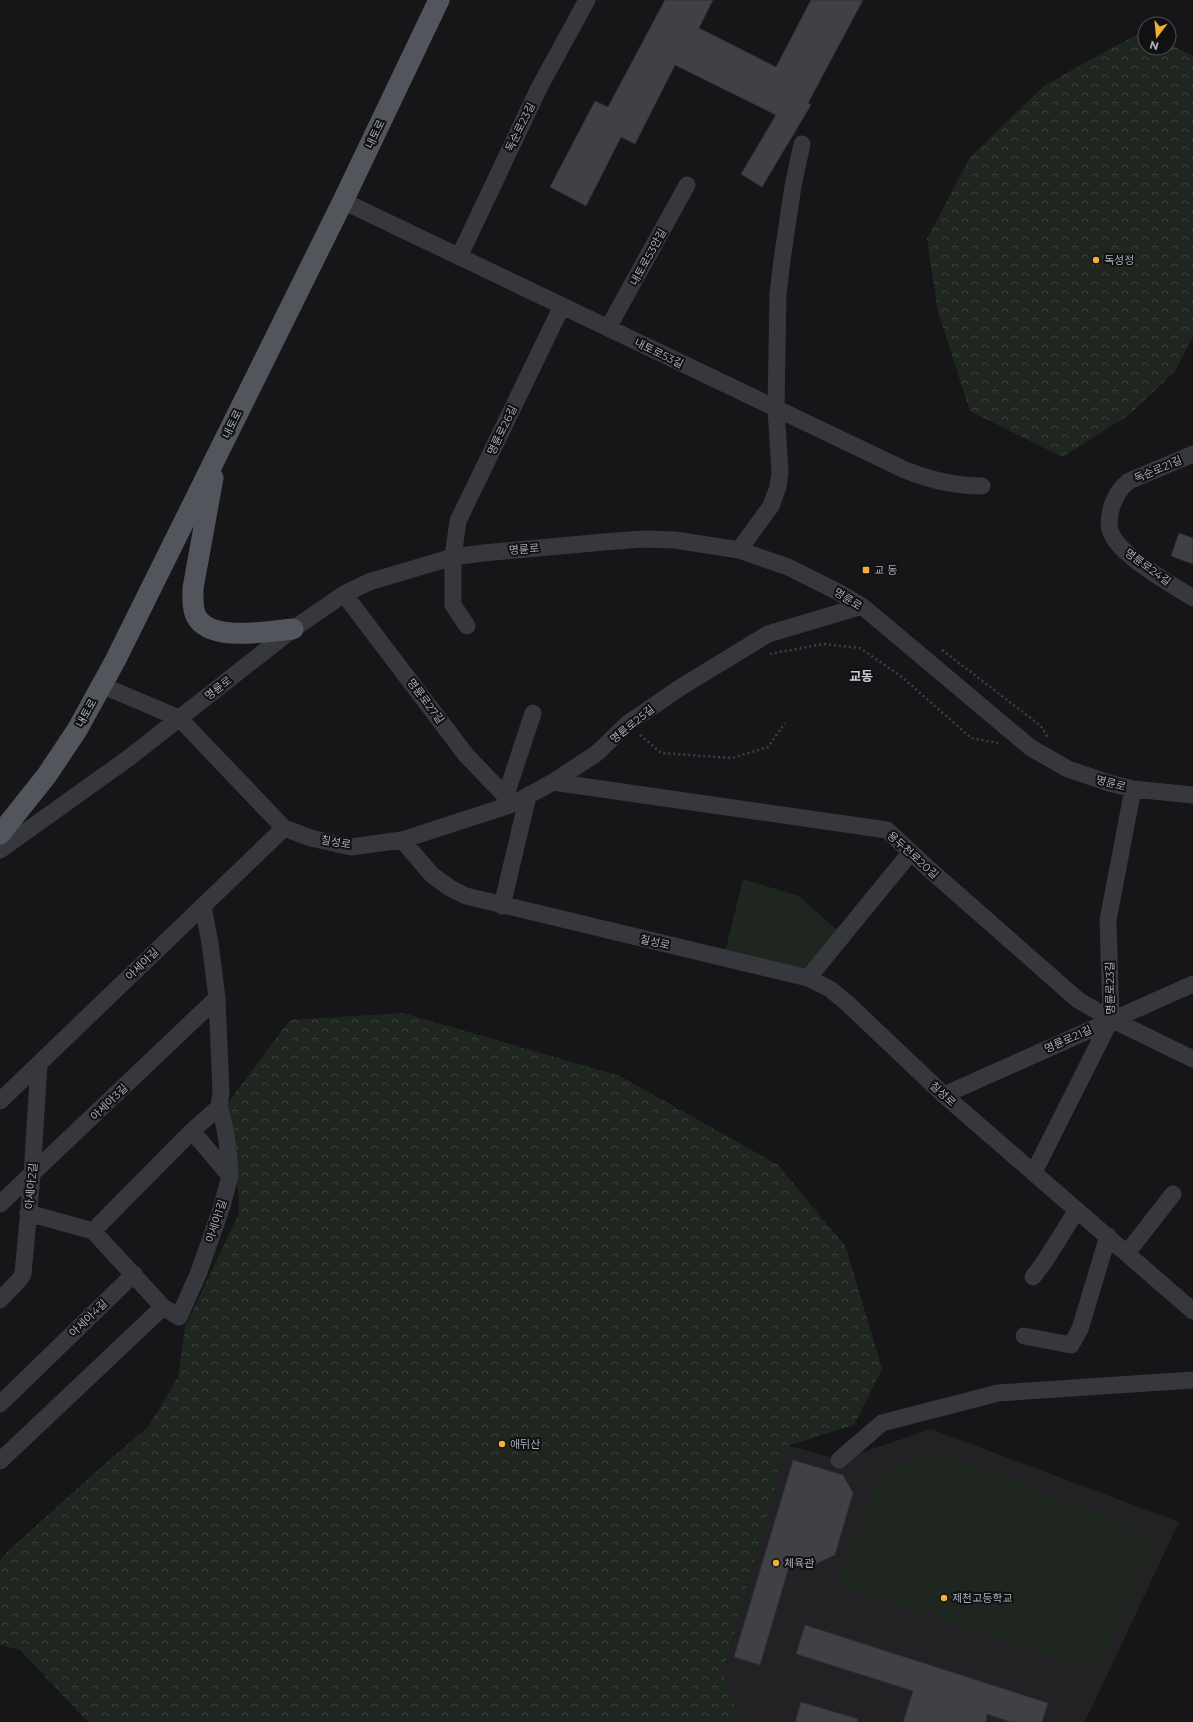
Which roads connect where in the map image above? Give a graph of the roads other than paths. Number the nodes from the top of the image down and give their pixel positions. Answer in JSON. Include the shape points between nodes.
{"nodes":[{"id":1,"x":439,"y":0,"type":"edge"},
{"id":2,"x":587,"y":0,"type":"edge"},
{"id":3,"x":802,"y":144,"type":"dead end"},
{"id":4,"x":687,"y":185,"type":"dead end"},
{"id":5,"x":343,"y":201,"type":"junction"},
{"id":6,"x":459,"y":257,"type":"junction"},
{"id":7,"x":562,"y":306,"type":"junction"},
{"id":8,"x":608,"y":328,"type":"junction"},
{"id":9,"x":776,"y":409,"type":"junction"},
{"id":10,"x":217,"y":454,"type":"junction"},
{"id":11,"x":1193,"y":454,"type":"edge"},
{"id":12,"x":982,"y":486,"type":"dead end"},
{"id":13,"x":1110,"y":530,"type":"joint"},
{"id":14,"x":739,"y":550,"type":"junction"},
{"id":15,"x":453,"y":557,"type":"junction"},
{"id":16,"x":344,"y":594,"type":"junction"},
{"id":17,"x":1193,"y":598,"type":"edge"},
{"id":18,"x":862,"y":606,"type":"junction"},
{"id":19,"x":467,"y":626,"type":"dead end"},
{"id":20,"x":293,"y":629,"type":"junction"},
{"id":21,"x":101,"y":685,"type":"junction"},
{"id":22,"x":533,"y":713,"type":"dead end"},
{"id":23,"x":180,"y":718,"type":"junction"},
{"id":24,"x":553,"y":782,"type":"junction"},
{"id":25,"x":1133,"y":788,"type":"junction"},
{"id":26,"x":1193,"y":795,"type":"edge"},
{"id":27,"x":528,"y":796,"type":"junction"},
{"id":28,"x":509,"y":801,"type":"junction"},
{"id":29,"x":284,"y":828,"type":"junction"},
{"id":30,"x":0,"y":834,"type":"edge"},
{"id":31,"x":402,"y":840,"type":"junction"},
{"id":32,"x":0,"y":850,"type":"edge"},
{"id":33,"x":911,"y":852,"type":"junction"},
{"id":34,"x":203,"y":906,"type":"junction"},
{"id":35,"x":502,"y":906,"type":"junction"},
{"id":36,"x":808,"y":978,"type":"junction"},
{"id":37,"x":1193,"y":984,"type":"edge"},
{"id":38,"x":217,"y":998,"type":"junction"},
{"id":39,"x":1111,"y":1019,"type":"junction"},
{"id":40,"x":1193,"y":1059,"type":"edge"},
{"id":41,"x":39,"y":1064,"type":"junction"},
{"id":42,"x":944,"y":1095,"type":"junction"},
{"id":43,"x":0,"y":1101,"type":"edge"},
{"id":44,"x":219,"y":1106,"type":"junction"},
{"id":45,"x":192,"y":1131,"type":"junction"},
{"id":46,"x":1034,"y":1172,"type":"junction"},
{"id":47,"x":32,"y":1175,"type":"junction"},
{"id":48,"x":230,"y":1176,"type":"junction"},
{"id":49,"x":1173,"y":1194,"type":"dead end"},
{"id":50,"x":0,"y":1204,"type":"edge"},
{"id":51,"x":1077,"y":1210,"type":"junction"},
{"id":52,"x":28,"y":1213,"type":"junction"},
{"id":53,"x":93,"y":1231,"type":"junction"},
{"id":54,"x":1108,"y":1236,"type":"junction"},
{"id":55,"x":1127,"y":1253,"type":"junction"},
{"id":56,"x":134,"y":1274,"type":"junction"},
{"id":57,"x":1033,"y":1277,"type":"dead end"},
{"id":58,"x":0,"y":1300,"type":"edge"},
{"id":59,"x":163,"y":1307,"type":"junction"},
{"id":60,"x":1193,"y":1310,"type":"edge"},
{"id":61,"x":1024,"y":1336,"type":"dead end"},
{"id":62,"x":1193,"y":1380,"type":"edge"},
{"id":63,"x":0,"y":1404,"type":"edge"},
{"id":64,"x":840,"y":1460,"type":"dead end"},
{"id":65,"x":0,"y":1461,"type":"edge"}],
"edges":[{"from":1,"to":5,"type":"main road","name":"내토로"},
{"from":2,"to":6,"type":"street","name":"독순로23길","via":[[539,88]]},
{"from":3,"to":9,"type":"street","via":[[793,186],[778,294]]},
{"from":4,"to":8,"type":"street","name":"내토로53안길"},
{"from":5,"to":6,"type":"street","name":"내토로53길"},
{"from":5,"to":10,"type":"main road","name":"내토로"},
{"from":6,"to":7,"type":"street","name":"내토로53길"},
{"from":7,"to":8,"type":"street","name":"내토로53길"},
{"from":7,"to":15,"type":"street","name":"명륜로26길","via":[[458,521]]},
{"from":8,"to":9,"type":"street","name":"내토로53길"},
{"from":9,"to":12,"type":"street","name":"내토로53길","via":[[926,478],[965,486]]},
{"from":9,"to":14,"type":"street","via":[[780,472],[775,499]]},
{"from":10,"to":20,"type":"main road","via":[[194,588],[193,604],[196,615],[202,624],[213,630],[235,634]]},
{"from":10,"to":21,"type":"main road","name":"내토로"},
{"from":11,"to":13,"type":"street","name":"독순로21길","via":[[1129,481],[1121,488],[1111,511]]},
{"from":13,"to":17,"type":"street","name":"명륜로24길","via":[[1128,555]]},
{"from":14,"to":15,"type":"street","name":"명륜로","via":[[675,540],[643,539]]},
{"from":14,"to":18,"type":"street","name":"명륜로","via":[[788,567]]},
{"from":15,"to":16,"type":"street","name":"명륜로","via":[[369,582]]},
{"from":15,"to":19,"type":"street","via":[[453,605]]},
{"from":16,"to":20,"type":"street","name":"명륜로"},
{"from":16,"to":28,"type":"street","name":"명륜로27길","via":[[466,755]]},
{"from":18,"to":24,"type":"street","name":"명륜로25길","via":[[768,634],[681,687],[627,724],[597,753]]},
{"from":18,"to":25,"type":"street","name":"명륜로","via":[[1031,748],[1068,769]]},
{"from":20,"to":23,"type":"street","name":"명륜로"},
{"from":21,"to":23,"type":"street"},
{"from":21,"to":30,"type":"main road","name":"내토로","via":[[77,730],[48,775]]},
{"from":22,"to":28,"type":"street"},
{"from":23,"to":29,"type":"street","name":"칠성로"},
{"from":23,"to":32,"type":"street","name":"명륜로"},
{"from":24,"to":27,"type":"street","name":"명륜로25길"},
{"from":24,"to":33,"type":"street","name":"용두천로20길","via":[[887,830]]},
{"from":25,"to":26,"type":"street","name":"명륜로"},
{"from":25,"to":39,"type":"street","name":"명륜로23길","via":[[1108,920]]},
{"from":27,"to":28,"type":"street","name":"명륜로25길"},
{"from":27,"to":35,"type":"street"},
{"from":28,"to":31,"type":"street","name":"명륜로25길"},
{"from":29,"to":31,"type":"street","name":"칠성로","via":[[311,838],[351,847]]},
{"from":29,"to":34,"type":"street","name":"아세아길"},
{"from":31,"to":35,"type":"street","name":"칠성로","via":[[432,875],[450,888],[466,896]]},
{"from":33,"to":36,"type":"street"},
{"from":33,"to":39,"type":"street","name":"용두천로20길","via":[[1078,1000]]},
{"from":34,"to":38,"type":"street"},
{"from":34,"to":41,"type":"street","name":"아세아길"},
{"from":35,"to":36,"type":"street","name":"칠성로"},
{"from":36,"to":42,"type":"street","name":"칠성로","via":[[830,989]]},
{"from":37,"to":39,"type":"street","name":"명륜로21길"},
{"from":38,"to":44,"type":"street","via":[[221,1085]]},
{"from":38,"to":47,"type":"street","name":"아세아3길"},
{"from":39,"to":40,"type":"street","name":"용두천로20길"},
{"from":39,"to":42,"type":"street","name":"명륜로21길"},
{"from":39,"to":46,"type":"street","name":"명륜로23길"},
{"from":41,"to":43,"type":"street","name":"아세아길"},
{"from":41,"to":47,"type":"street","name":"아세아2길"},
{"from":42,"to":46,"type":"street","name":"칠성로"},
{"from":44,"to":45,"type":"street"},
{"from":44,"to":48,"type":"street","via":[[229,1146]]},
{"from":45,"to":48,"type":"street"},
{"from":45,"to":53,"type":"street"},
{"from":46,"to":51,"type":"street","name":"칠성로"},
{"from":47,"to":50,"type":"street","name":"아세아3길"},
{"from":47,"to":52,"type":"street","name":"아세아2길"},
{"from":48,"to":59,"type":"street","name":"아세아1길","via":[[199,1272],[179,1317]]},
{"from":49,"to":55,"type":"street"},
{"from":51,"to":54,"type":"street","name":"칠성로"},
{"from":51,"to":57,"type":"street"},
{"from":52,"to":53,"type":"street"},
{"from":52,"to":58,"type":"street","name":"아세아2길","via":[[23,1274]]},
{"from":53,"to":56,"type":"street"},
{"from":54,"to":55,"type":"street","name":"칠성로"},
{"from":54,"to":61,"type":"street","via":[[1080,1329],[1071,1345]]},
{"from":55,"to":60,"type":"street","name":"칠성로"},
{"from":56,"to":59,"type":"street"},
{"from":56,"to":63,"type":"street","name":"아세아4길"},
{"from":59,"to":65,"type":"street"},
{"from":62,"to":64,"type":"street","via":[[998,1393],[882,1423]]}]}
